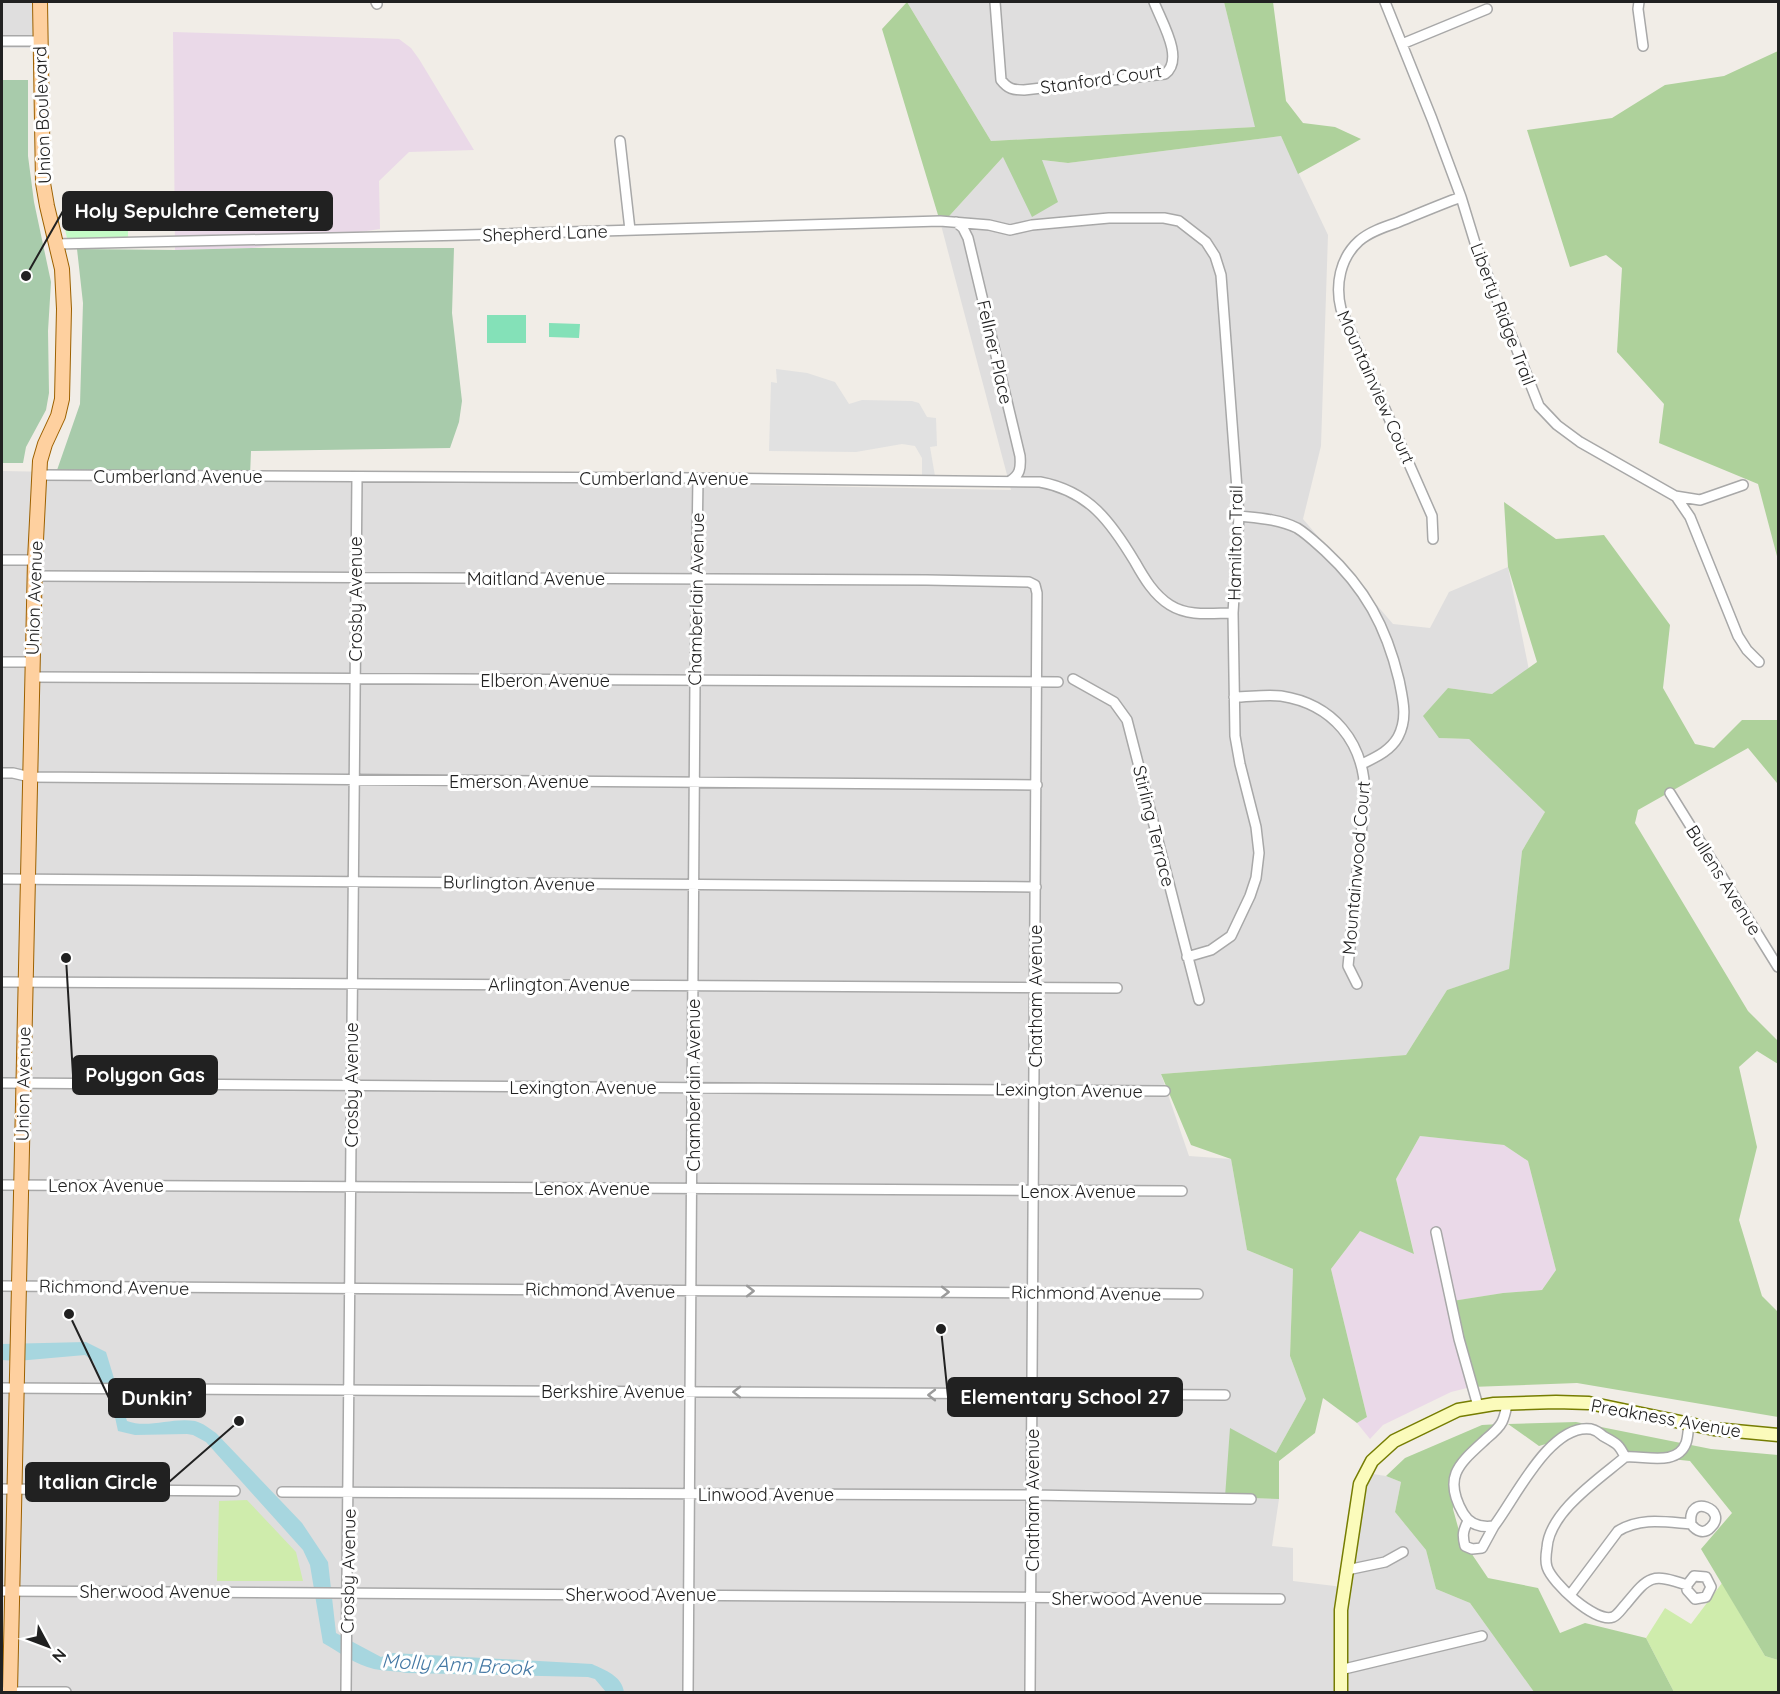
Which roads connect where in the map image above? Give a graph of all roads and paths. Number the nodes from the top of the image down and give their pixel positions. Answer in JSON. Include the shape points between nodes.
{"nodes":[{"id":1,"x":40,"y":2,"type":"edge"},
{"id":2,"x":988,"y":2,"type":"edge"},
{"id":3,"x":994,"y":2,"type":"edge"},
{"id":4,"x":1154,"y":2,"type":"edge"},
{"id":5,"x":1385,"y":2,"type":"edge"},
{"id":6,"x":1639,"y":2,"type":"edge"},
{"id":7,"x":1487,"y":9,"type":"dead end"},
{"id":8,"x":995,"y":13,"type":"junction"},
{"id":9,"x":2,"y":41,"type":"edge"},
{"id":10,"x":40,"y":41,"type":"junction"},
{"id":11,"x":1402,"y":44,"type":"junction"},
{"id":12,"x":1643,"y":46,"type":"dead end"},
{"id":13,"x":620,"y":141,"type":"dead end"},
{"id":14,"x":1461,"y":197,"type":"junction"},
{"id":15,"x":956,"y":222,"type":"junction"},
{"id":16,"x":1032,"y":225,"type":"joint"},
{"id":17,"x":630,"y":230,"type":"junction"},
{"id":18,"x":56,"y":244,"type":"junction"},
{"id":19,"x":38,"y":475,"type":"junction"},
{"id":20,"x":357,"y":477,"type":"junction"},
{"id":21,"x":698,"y":478,"type":"junction"},
{"id":22,"x":1009,"y":481,"type":"junction"},
{"id":23,"x":1743,"y":485,"type":"dead end"},
{"id":24,"x":1675,"y":496,"type":"junction"},
{"id":25,"x":1239,"y":516,"type":"junction"},
{"id":26,"x":1433,"y":539,"type":"dead end"},
{"id":27,"x":2,"y":560,"type":"edge"},
{"id":28,"x":34,"y":560,"type":"junction"},
{"id":29,"x":34,"y":576,"type":"junction"},
{"id":30,"x":355,"y":577,"type":"junction"},
{"id":31,"x":696,"y":579,"type":"junction"},
{"id":32,"x":1036,"y":587,"type":"joint"},
{"id":33,"x":1233,"y":613,"type":"junction"},
{"id":34,"x":2,"y":662,"type":"edge"},
{"id":35,"x":32,"y":662,"type":"junction"},
{"id":36,"x":1760,"y":662,"type":"dead end"},
{"id":37,"x":32,"y":677,"type":"junction"},
{"id":38,"x":1073,"y":679,"type":"dead end"},
{"id":39,"x":355,"y":680,"type":"junction"},
{"id":40,"x":695,"y":681,"type":"junction"},
{"id":41,"x":1058,"y":682,"type":"dead end"},
{"id":42,"x":1036,"y":683,"type":"junction"},
{"id":43,"x":1234,"y":697,"type":"junction"},
{"id":44,"x":1362,"y":764,"type":"junction"},
{"id":45,"x":2,"y":773,"type":"edge"},
{"id":46,"x":30,"y":777,"type":"junction"},
{"id":47,"x":354,"y":781,"type":"junction"},
{"id":48,"x":694,"y":782,"type":"junction"},
{"id":49,"x":1036,"y":785,"type":"junction"},
{"id":50,"x":1670,"y":793,"type":"dead end"},
{"id":51,"x":2,"y":879,"type":"edge"},
{"id":52,"x":27,"y":879,"type":"junction"},
{"id":53,"x":353,"y":881,"type":"junction"},
{"id":54,"x":694,"y":884,"type":"junction"},
{"id":55,"x":1036,"y":887,"type":"junction"},
{"id":56,"x":1187,"y":957,"type":"junction"},
{"id":57,"x":1779,"y":967,"type":"edge"},
{"id":58,"x":2,"y":982,"type":"edge"},
{"id":59,"x":25,"y":982,"type":"junction"},
{"id":60,"x":352,"y":983,"type":"junction"},
{"id":61,"x":1357,"y":984,"type":"dead end"},
{"id":62,"x":693,"y":986,"type":"junction"},
{"id":63,"x":1035,"y":988,"type":"junction"},
{"id":64,"x":1117,"y":988,"type":"dead end"},
{"id":65,"x":1199,"y":1000,"type":"dead end"},
{"id":66,"x":2,"y":1083,"type":"edge"},
{"id":67,"x":23,"y":1083,"type":"junction"},
{"id":68,"x":351,"y":1085,"type":"junction"},
{"id":69,"x":693,"y":1087,"type":"junction"},
{"id":70,"x":1034,"y":1090,"type":"junction"},
{"id":71,"x":1165,"y":1091,"type":"dead end"},
{"id":72,"x":2,"y":1185,"type":"edge"},
{"id":73,"x":21,"y":1185,"type":"junction"},
{"id":74,"x":350,"y":1187,"type":"junction"},
{"id":75,"x":692,"y":1188,"type":"junction"},
{"id":76,"x":1034,"y":1190,"type":"junction"},
{"id":77,"x":1182,"y":1191,"type":"dead end"},
{"id":78,"x":1436,"y":1232,"type":"dead end"},
{"id":79,"x":2,"y":1286,"type":"edge"},
{"id":80,"x":19,"y":1286,"type":"junction"},
{"id":81,"x":350,"y":1288,"type":"junction"},
{"id":82,"x":692,"y":1291,"type":"junction"},
{"id":83,"x":1033,"y":1293,"type":"junction"},
{"id":84,"x":1198,"y":1294,"type":"dead end"},
{"id":85,"x":2,"y":1389,"type":"edge"},
{"id":86,"x":16,"y":1389,"type":"junction"},
{"id":87,"x":350,"y":1390,"type":"junction"},
{"id":88,"x":691,"y":1392,"type":"junction"},
{"id":89,"x":1032,"y":1394,"type":"junction"},
{"id":90,"x":1224,"y":1395,"type":"dead end"},
{"id":91,"x":1507,"y":1404,"type":"junction"},
{"id":92,"x":1478,"y":1406,"type":"junction"},
{"id":93,"x":1689,"y":1424,"type":"junction"},
{"id":94,"x":1779,"y":1435,"type":"edge"},
{"id":95,"x":1625,"y":1457,"type":"junction"},
{"id":96,"x":8,"y":1489,"type":"edge"},
{"id":97,"x":235,"y":1491,"type":"dead end"},
{"id":98,"x":349,"y":1491,"type":"junction"},
{"id":99,"x":282,"y":1492,"type":"dead end"},
{"id":100,"x":690,"y":1494,"type":"junction"},
{"id":101,"x":1032,"y":1495,"type":"junction"},
{"id":102,"x":1251,"y":1499,"type":"dead end"},
{"id":103,"x":1468,"y":1521,"type":"junction"},
{"id":104,"x":1690,"y":1524,"type":"dead end"},
{"id":105,"x":1494,"y":1526,"type":"junction"},
{"id":106,"x":1403,"y":1552,"type":"dead end"},
{"id":107,"x":1347,"y":1570,"type":"junction"},
{"id":108,"x":1687,"y":1585,"type":"dead end"},
{"id":109,"x":7,"y":1591,"type":"edge"},
{"id":110,"x":348,"y":1593,"type":"junction"},
{"id":111,"x":689,"y":1594,"type":"junction"},
{"id":112,"x":1570,"y":1595,"type":"junction"},
{"id":113,"x":1031,"y":1597,"type":"junction"},
{"id":114,"x":1280,"y":1599,"type":"dead end"},
{"id":115,"x":1482,"y":1636,"type":"dead end"},
{"id":116,"x":1340,"y":1670,"type":"junction"},
{"id":117,"x":2,"y":1692,"type":"edge"},
{"id":118,"x":10,"y":1692,"type":"edge"},
{"id":119,"x":66,"y":1692,"type":"edge"},
{"id":120,"x":346,"y":1692,"type":"edge"},
{"id":121,"x":688,"y":1692,"type":"edge"},
{"id":122,"x":1030,"y":1692,"type":"edge"},
{"id":123,"x":1341,"y":1692,"type":"edge"}],
"edges":[{"from":1,"to":10,"type":"main road","name":"Union Boulevard"},
{"from":2,"to":8,"type":"street"},
{"from":3,"to":8,"type":"street"},
{"from":4,"to":8,"type":"street","name":"Stanford Court","via":[[1175,55],[1165,74],[1031,89],[1014,90],[1001,80]]},
{"from":5,"to":11,"type":"street","name":"Liberty Ridge Trail"},
{"from":6,"to":12,"type":"street"},
{"from":7,"to":11,"type":"street"},
{"from":9,"to":10,"type":"street"},
{"from":10,"to":18,"type":"main road","name":"Union Boulevard","via":[[43,183]]},
{"from":11,"to":14,"type":"street","name":"Liberty Ridge Trail"},
{"from":13,"to":17,"type":"street"},
{"from":14,"to":24,"type":"street","name":"Liberty Ridge Trail","via":[[1476,246],[1539,406],[1573,438]]},
{"from":14,"to":26,"type":"street","name":"Mountainview Court","via":[[1358,241],[1338,278],[1341,309],[1432,516]]},
{"from":15,"to":16,"type":"street","name":"Shepherd Lane","via":[[1010,230]]},
{"from":15,"to":17,"type":"street","name":"Shepherd Lane"},
{"from":15,"to":22,"type":"street","name":"Fellner Place","via":[[968,238],[1020,456],[1017,476]]},
{"from":16,"to":25,"type":"street","name":"Hamilton Trail","via":[[1164,218],[1179,221],[1206,242],[1221,275]]},
{"from":17,"to":18,"type":"street","name":"Shepherd Lane"},
{"from":18,"to":19,"type":"main road","name":"Union Boulevard","via":[[63,292],[62,399]]},
{"from":19,"to":20,"type":"street","name":"Cumberland Avenue"},
{"from":19,"to":28,"type":"main road","name":"Union Avenue"},
{"from":20,"to":21,"type":"street","name":"Cumberland Avenue"},
{"from":20,"to":30,"type":"street","name":"Crosby Avenue"},
{"from":21,"to":22,"type":"street","name":"Cumberland Avenue"},
{"from":21,"to":31,"type":"street","name":"Chamberlain Avenue"},
{"from":22,"to":33,"type":"street","name":"Cumberland Avenue","via":[[1052,484],[1085,500],[1104,517],[1149,584],[1171,606],[1195,613]]},
{"from":23,"to":24,"type":"street","name":"Liberty Ridge Trail","via":[[1700,500]]},
{"from":24,"to":36,"type":"street","via":[[1690,517],[1738,636]]},
{"from":25,"to":33,"type":"street","name":"Hamilton Trail"},
{"from":25,"to":44,"type":"street","via":[[1277,521],[1313,539],[1353,579],[1377,615],[1393,657],[1405,714],[1393,743]]},
{"from":27,"to":28,"type":"street"},
{"from":28,"to":29,"type":"main road","name":"Union Avenue"},
{"from":29,"to":30,"type":"street","name":"Maitland Avenue"},
{"from":29,"to":35,"type":"main road","name":"Union Avenue"},
{"from":30,"to":31,"type":"street","name":"Maitland Avenue"},
{"from":30,"to":39,"type":"street","name":"Crosby Avenue"},
{"from":31,"to":32,"type":"street","name":"Maitland Avenue","via":[[1029,582]]},
{"from":31,"to":40,"type":"street","name":"Chamberlain Avenue"},
{"from":32,"to":42,"type":"street","name":"Chatham Avenue"},
{"from":33,"to":43,"type":"street","name":"Hamilton Trail"},
{"from":34,"to":35,"type":"street"},
{"from":35,"to":37,"type":"main road","name":"Union Avenue"},
{"from":37,"to":39,"type":"street","name":"Elberon Avenue"},
{"from":37,"to":46,"type":"main road","name":"Union Avenue"},
{"from":38,"to":56,"type":"street","name":"Stirling Terrace","via":[[1107,697],[1127,720]]},
{"from":39,"to":40,"type":"street","name":"Elberon Avenue"},
{"from":39,"to":47,"type":"street","name":"Crosby Avenue"},
{"from":40,"to":42,"type":"street","name":"Elberon Avenue"},
{"from":40,"to":48,"type":"street","name":"Chamberlain Avenue"},
{"from":41,"to":42,"type":"street","name":"Elberon Avenue"},
{"from":42,"to":49,"type":"street","name":"Chatham Avenue"},
{"from":43,"to":44,"type":"street","name":"Mountainwood Court","via":[[1279,696],[1316,708],[1342,728]]},
{"from":43,"to":56,"type":"street","name":"Hamilton Trail","via":[[1237,750],[1258,841],[1256,878],[1231,936],[1211,950]]},
{"from":44,"to":61,"type":"street","name":"Mountainwood Court","via":[[1365,794],[1348,966]]},
{"from":45,"to":46,"type":"street","name":"Emerson Avenue"},
{"from":46,"to":47,"type":"street","name":"Emerson Avenue"},
{"from":46,"to":52,"type":"main road","name":"Union Avenue"},
{"from":47,"to":48,"type":"street","name":"Emerson Avenue"},
{"from":47,"to":53,"type":"street","name":"Crosby Avenue"},
{"from":48,"to":49,"type":"street","name":"Emerson Avenue"},
{"from":48,"to":54,"type":"street","name":"Chamberlain Avenue"},
{"from":49,"to":55,"type":"street","name":"Chatham Avenue"},
{"from":50,"to":57,"type":"street","name":"Bullens Avenue"},
{"from":51,"to":52,"type":"street","name":"Burlington Avenue"},
{"from":52,"to":53,"type":"street","name":"Burlington Avenue"},
{"from":52,"to":59,"type":"main road","name":"Union Avenue"},
{"from":53,"to":54,"type":"street","name":"Burlington Avenue"},
{"from":53,"to":60,"type":"street","name":"Crosby Avenue"},
{"from":54,"to":55,"type":"street","name":"Burlington Avenue"},
{"from":54,"to":62,"type":"street","name":"Chamberlain Avenue"},
{"from":55,"to":63,"type":"street","name":"Chatham Avenue"},
{"from":56,"to":65,"type":"street","name":"Stirling Terrace"},
{"from":58,"to":59,"type":"street","name":"Arlington Avenue"},
{"from":59,"to":60,"type":"street","name":"Arlington Avenue"},
{"from":59,"to":67,"type":"main road","name":"Union Avenue"},
{"from":60,"to":62,"type":"street","name":"Arlington Avenue"},
{"from":60,"to":68,"type":"street","name":"Crosby Avenue"},
{"from":62,"to":63,"type":"street","name":"Arlington Avenue"},
{"from":62,"to":69,"type":"street","name":"Chamberlain Avenue"},
{"from":63,"to":64,"type":"street","name":"Arlington Avenue"},
{"from":63,"to":70,"type":"street","name":"Chatham Avenue"},
{"from":66,"to":67,"type":"street","name":"Lexington Avenue"},
{"from":67,"to":68,"type":"street","name":"Lexington Avenue"},
{"from":67,"to":73,"type":"main road","name":"Union Avenue"},
{"from":68,"to":69,"type":"street","name":"Lexington Avenue"},
{"from":68,"to":74,"type":"street","name":"Crosby Avenue"},
{"from":69,"to":70,"type":"street","name":"Lexington Avenue"},
{"from":69,"to":75,"type":"street","name":"Chamberlain Avenue"},
{"from":70,"to":71,"type":"street","name":"Lexington Avenue"},
{"from":70,"to":76,"type":"street","name":"Chatham Avenue"},
{"from":72,"to":73,"type":"street","name":"Lenox Avenue"},
{"from":73,"to":74,"type":"street","name":"Lenox Avenue"},
{"from":73,"to":80,"type":"main road","name":"Union Avenue"},
{"from":74,"to":75,"type":"street","name":"Lenox Avenue"},
{"from":74,"to":81,"type":"street","name":"Crosby Avenue"},
{"from":75,"to":76,"type":"street","name":"Lenox Avenue"},
{"from":75,"to":82,"type":"street","name":"Chamberlain Avenue"},
{"from":76,"to":77,"type":"street","name":"Lenox Avenue"},
{"from":76,"to":83,"type":"street","name":"Chatham Avenue"},
{"from":78,"to":92,"type":"street"},
{"from":79,"to":80,"type":"street","name":"Richmond Avenue"},
{"from":80,"to":81,"type":"street","name":"Richmond Avenue"},
{"from":80,"to":86,"type":"main road","name":"Union Avenue"},
{"from":81,"to":82,"type":"street","name":"Richmond Avenue"},
{"from":81,"to":87,"type":"street","name":"Crosby Avenue"},
{"from":82,"to":83,"type":"street","name":"Richmond Avenue","one_way":true},
{"from":82,"to":88,"type":"street","name":"Chamberlain Avenue"},
{"from":83,"to":84,"type":"street","name":"Richmond Avenue"},
{"from":83,"to":89,"type":"street","name":"Chatham Avenue"},
{"from":85,"to":86,"type":"street","name":"Berkshire Avenue"},
{"from":86,"to":87,"type":"street","name":"Berkshire Avenue"},
{"from":86,"to":96,"type":"main road","name":"Union Avenue"},
{"from":87,"to":88,"type":"street","name":"Berkshire Avenue"},
{"from":87,"to":98,"type":"street","name":"Crosby Avenue"},
{"from":89,"to":88,"type":"street","name":"Berkshire Avenue","one_way":true},
{"from":88,"to":100,"type":"street","name":"Chamberlain Avenue"},
{"from":89,"to":90,"type":"street","name":"Berkshire Avenue"},
{"from":89,"to":101,"type":"street","name":"Chatham Avenue"},
{"from":91,"to":92,"type":"main road","name":"Preakness Avenue"},
{"from":91,"to":93,"type":"main road","name":"Preakness Avenue","via":[[1589,1403]]},
{"from":91,"to":103,"type":"street","via":[[1501,1425],[1454,1475],[1453,1489]]},
{"from":92,"to":107,"type":"main road","name":"Preakness Avenue","via":[[1458,1410],[1412,1431],[1372,1461],[1360,1484]]},
{"from":93,"to":94,"type":"main road","name":"Preakness Avenue"},
{"from":93,"to":95,"type":"street","via":[[1686,1445],[1676,1456]]},
{"from":95,"to":105,"type":"street","via":[[1620,1445],[1593,1429],[1577,1430],[1561,1438],[1538,1461]]},
{"from":95,"to":112,"type":"street","via":[[1574,1501],[1551,1529],[1547,1567]]},
{"from":96,"to":97,"type":"street"},
{"from":96,"to":109,"type":"main road","name":"Union Avenue"},
{"from":98,"to":99,"type":"street","name":"Linwood Avenue"},
{"from":98,"to":100,"type":"street","name":"Linwood Avenue"},
{"from":98,"to":110,"type":"street","name":"Crosby Avenue"},
{"from":100,"to":101,"type":"street","name":"Linwood Avenue"},
{"from":100,"to":111,"type":"street","name":"Chamberlain Avenue"},
{"from":101,"to":102,"type":"street","name":"Linwood Avenue"},
{"from":101,"to":113,"type":"street","name":"Chatham Avenue"},
{"from":103,"to":105,"type":"street","via":[[1484,1528]]},
{"from":103,"to":105,"type":"street","via":[[1462,1536],[1465,1546],[1472,1549],[1482,1548]]},
{"from":104,"to":112,"type":"street","via":[[1651,1521],[1618,1531]]},
{"from":106,"to":107,"type":"street","via":[[1385,1562]]},
{"from":107,"to":116,"type":"main road","name":"Preakness Avenue","via":[[1341,1610]]},
{"from":108,"to":112,"type":"street","via":[[1662,1578],[1644,1582],[1611,1617],[1601,1617]]},
{"from":109,"to":110,"type":"street","name":"Sherwood Avenue"},
{"from":109,"to":118,"type":"main road","name":"Union Avenue"},
{"from":110,"to":111,"type":"street","name":"Sherwood Avenue"},
{"from":110,"to":120,"type":"street","name":"Crosby Avenue"},
{"from":111,"to":113,"type":"street","name":"Sherwood Avenue"},
{"from":111,"to":121,"type":"street","name":"Chamberlain Avenue"},
{"from":113,"to":114,"type":"street","name":"Sherwood Avenue"},
{"from":113,"to":122,"type":"street","name":"Chatham Avenue"},
{"from":115,"to":116,"type":"street"},
{"from":116,"to":123,"type":"main road","name":"Preakness Avenue"},
{"from":117,"to":118,"type":"street"},
{"from":118,"to":119,"type":"street"}]}
